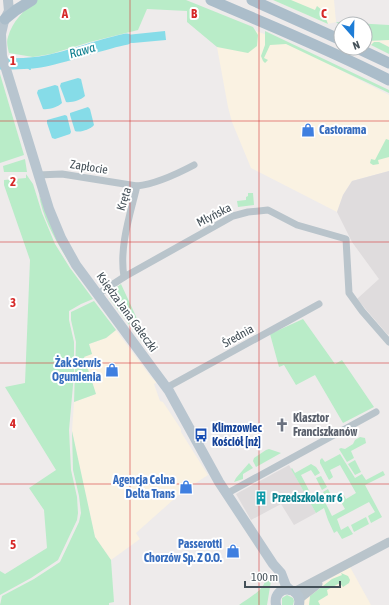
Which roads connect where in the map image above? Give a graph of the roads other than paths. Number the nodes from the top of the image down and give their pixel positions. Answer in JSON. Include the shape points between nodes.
{"nodes":[{"id":1,"x":8,"y":0,"type":"edge"},
{"id":2,"x":32,"y":0,"type":"edge"},
{"id":3,"x":211,"y":0,"type":"edge"},
{"id":4,"x":252,"y":0,"type":"edge"},
{"id":5,"x":3,"y":22,"type":"edge"},
{"id":6,"x":333,"y":36,"type":"edge"},
{"id":7,"x":1,"y":54,"type":"edge"},
{"id":8,"x":373,"y":56,"type":"edge"},
{"id":9,"x":389,"y":63,"type":"edge"},
{"id":10,"x":389,"y":80,"type":"edge"},
{"id":11,"x":194,"y":165,"type":"dead end"},
{"id":12,"x":38,"y":175,"type":"junction"},
{"id":13,"x":137,"y":186,"type":"junction"},
{"id":14,"x":124,"y":277,"type":"junction"},
{"id":15,"x":98,"y":294,"type":"junction"},
{"id":16,"x":319,"y":304,"type":"dead end"},
{"id":17,"x":389,"y":342,"type":"edge"},
{"id":18,"x":166,"y":388,"type":"junction"},
{"id":19,"x":376,"y":412,"type":"dead end"},
{"id":20,"x":226,"y":494,"type":"junction"},
{"id":21,"x":389,"y":542,"type":"edge"},
{"id":22,"x":273,"y":564,"type":"junction"},
{"id":23,"x":279,"y":593,"type":"junction"},
{"id":24,"x":295,"y":596,"type":"edge"},
{"id":25,"x":276,"y":605,"type":"edge"}],
"edges":[{"from":1,"to":5,"type":"main road","name":"Księdza Jana Gałeczki","via":[[9,11]]},
{"from":2,"to":5,"type":"main road"},
{"from":3,"to":10,"type":"main road"},
{"from":4,"to":6,"type":"main road"},
{"from":5,"to":7,"type":"main road","name":"Księdza Jana Gałeczki"},
{"from":7,"to":12,"type":"main road","name":"Księdza Jana Gałeczki"},
{"from":8,"to":9,"type":"main road"},
{"from":11,"to":13,"type":"street","name":"Kręta"},
{"from":12,"to":13,"type":"street","name":"Zapłocie","via":[[62,174]]},
{"from":12,"to":15,"type":"main road","name":"Księdza Jana Gałeczki","via":[[61,238]]},
{"from":13,"to":14,"type":"street","name":"Kręta","via":[[127,228],[122,266]]},
{"from":14,"to":15,"type":"street","name":"Młyńska"},
{"from":14,"to":17,"type":"street","name":"Młyńska","via":[[233,216],[268,210],[297,226],[346,239],[349,293]]},
{"from":15,"to":18,"type":"main road","name":"Księdza Jana Gałeczki"},
{"from":16,"to":18,"type":"street","name":"Średnia"},
{"from":18,"to":20,"type":"main road","name":"Księdza Jana Gałeczki"},
{"from":19,"to":20,"type":"street"},
{"from":20,"to":22,"type":"main road","name":"Księdza Jana Gałeczki"},
{"from":21,"to":24,"type":"street"},
{"from":22,"to":23,"type":"main road","name":"Księdza Jana Gałeczki"},
{"from":22,"to":24,"type":"main road","name":"Księdza Jana Gałeczki"},
{"from":23,"to":24,"type":"main road","via":[[286,590]]},
{"from":23,"to":25,"type":"main road"}]}
